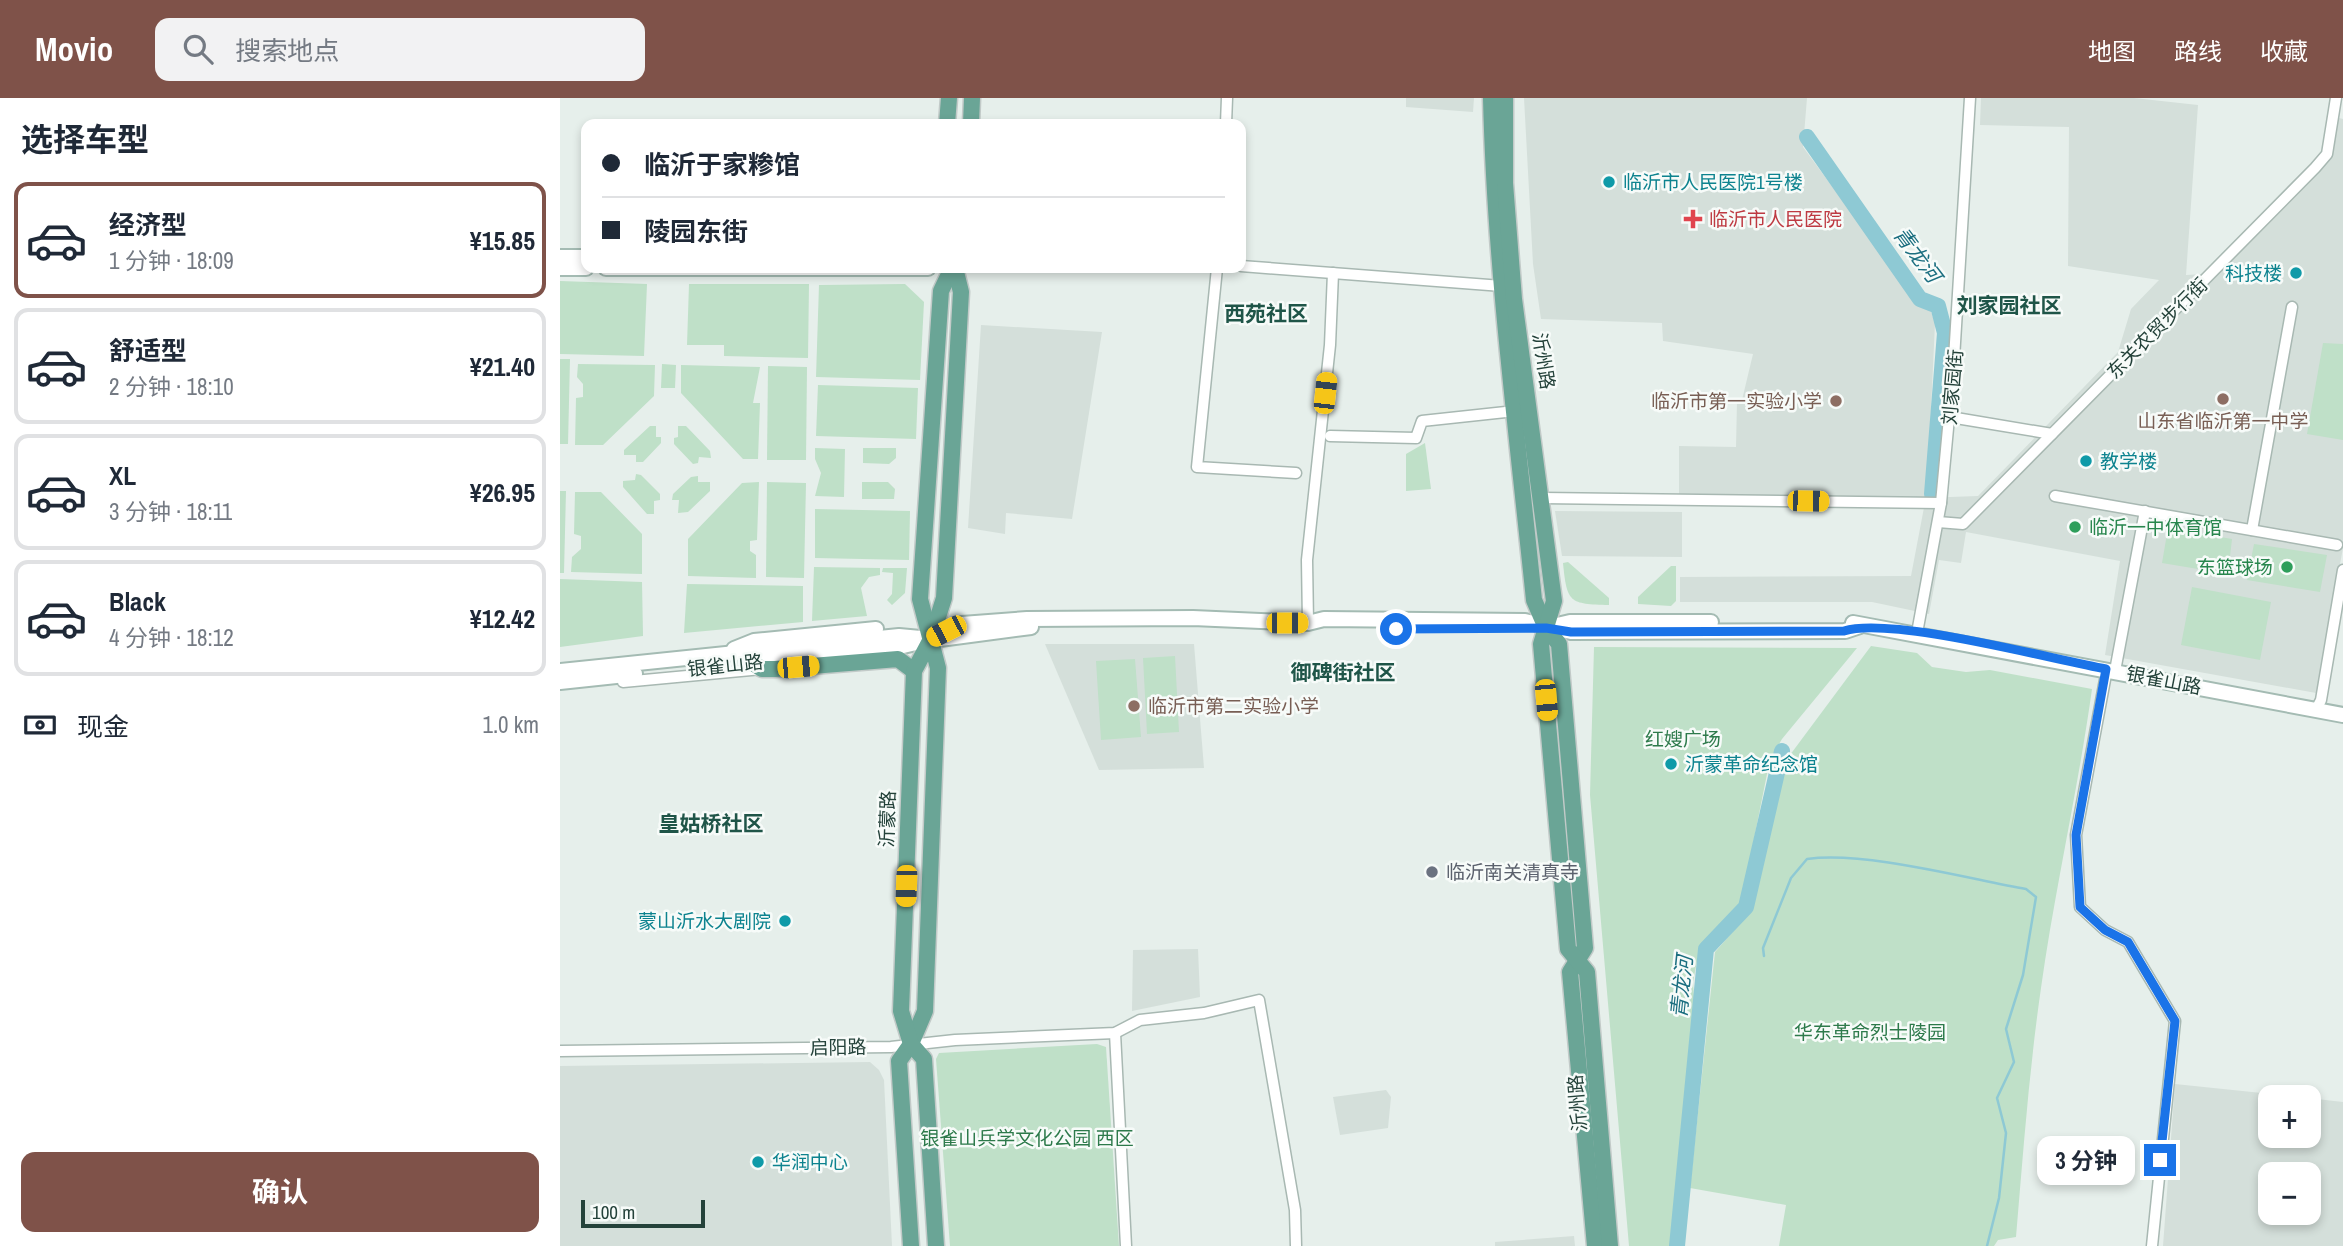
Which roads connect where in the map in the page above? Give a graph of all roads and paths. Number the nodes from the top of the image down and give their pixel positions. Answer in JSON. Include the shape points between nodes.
{"nodes":[{"id":1,"x":948,"y":98,"type":"edge"},
{"id":2,"x":972,"y":98,"type":"edge"},
{"id":3,"x":1227,"y":98,"type":"edge"},
{"id":4,"x":1492,"y":98,"type":"edge"},
{"id":5,"x":1505,"y":98,"type":"edge"},
{"id":6,"x":1970,"y":98,"type":"edge"},
{"id":7,"x":2336,"y":98,"type":"edge"},
{"id":8,"x":947,"y":119,"type":"edge"},
{"id":9,"x":971,"y":119,"type":"edge"},
{"id":10,"x":1226,"y":119,"type":"edge"},
{"id":11,"x":560,"y":257,"type":"edge"},
{"id":12,"x":581,"y":257,"type":"edge"},
{"id":13,"x":1246,"y":266,"type":"edge"},
{"id":14,"x":560,"y":268,"type":"edge"},
{"id":15,"x":581,"y":268,"type":"edge"},
{"id":16,"x":950,"y":273,"type":"edge"},
{"id":17,"x":955,"y":273,"type":"edge"},
{"id":18,"x":1216,"y":273,"type":"edge"},
{"id":19,"x":1334,"y":274,"type":"junction"},
{"id":20,"x":1502,"y":286,"type":"junction"},
{"id":21,"x":2292,"y":307,"type":"dead end"},
{"id":22,"x":1515,"y":411,"type":"junction"},
{"id":23,"x":1950,"y":417,"type":"junction"},
{"id":24,"x":2052,"y":434,"type":"junction"},
{"id":25,"x":1330,"y":436,"type":"dead end"},
{"id":26,"x":1296,"y":472,"type":"dead end"},
{"id":27,"x":2055,"y":496,"type":"dead end"},
{"id":28,"x":1542,"y":498,"type":"junction"},
{"id":29,"x":1941,"y":503,"type":"junction"},
{"id":30,"x":2145,"y":511,"type":"junction"},
{"id":31,"x":1938,"y":522,"type":"junction"},
{"id":32,"x":2252,"y":530,"type":"junction"},
{"id":33,"x":2337,"y":545,"type":"dead end"},
{"id":34,"x":2343,"y":570,"type":"edge"},
{"id":35,"x":1308,"y":623,"type":"junction"},
{"id":36,"x":1546,"y":628,"type":"junction"},
{"id":37,"x":1917,"y":633,"type":"junction"},
{"id":38,"x":931,"y":639,"type":"junction"},
{"id":39,"x":754,"y":641,"type":"junction"},
{"id":40,"x":712,"y":657,"type":"junction"},
{"id":41,"x":560,"y":665,"type":"edge"},
{"id":42,"x":757,"y":665,"type":"junction"},
{"id":43,"x":2111,"y":670,"type":"junction"},
{"id":44,"x":560,"y":671,"type":"edge"},
{"id":45,"x":914,"y":671,"type":"junction"},
{"id":46,"x":560,"y":682,"type":"edge"},
{"id":47,"x":560,"y":688,"type":"edge"},
{"id":48,"x":2316,"y":710,"type":"junction"},
{"id":49,"x":2343,"y":715,"type":"edge"},
{"id":50,"x":1577,"y":961,"type":"junction"},
{"id":51,"x":1115,"y":1033,"type":"junction"},
{"id":52,"x":911,"y":1044,"type":"junction"},
{"id":53,"x":560,"y":1051,"type":"edge"},
{"id":54,"x":911,"y":1246,"type":"edge"},
{"id":55,"x":936,"y":1246,"type":"edge"},
{"id":56,"x":1126,"y":1246,"type":"edge"},
{"id":57,"x":1296,"y":1246,"type":"edge"},
{"id":58,"x":1595,"y":1246,"type":"edge"},
{"id":59,"x":1610,"y":1246,"type":"edge"},
{"id":60,"x":2152,"y":1246,"type":"edge"}],
"edges":[{"from":1,"to":8,"type":"main road"},
{"from":2,"to":9,"type":"main road"},
{"from":3,"to":10,"type":"street"},
{"from":4,"to":20,"type":"main road","name":"沂州路","via":[[1493,186]]},
{"from":5,"to":28,"type":"main road","name":"沂州路","via":[[1505,183],[1516,310]]},
{"from":6,"to":23,"type":"street","name":"刘家园街"},
{"from":7,"to":24,"type":"street","name":"东关农贸步行街","via":[[2327,154]]},
{"from":11,"to":12,"type":"main road"},
{"from":13,"to":19,"type":"street"},
{"from":14,"to":15,"type":"main road"},
{"from":16,"to":38,"type":"main road","name":"沂蒙路","via":[[941,290],[920,599]]},
{"from":17,"to":38,"type":"main road","name":"沂蒙路","via":[[961,292],[944,598]]},
{"from":18,"to":26,"type":"street","via":[[1197,467]]},
{"from":19,"to":20,"type":"street"},
{"from":19,"to":35,"type":"street","via":[[1307,560]]},
{"from":20,"to":22,"type":"main road","name":"沂州路"},
{"from":21,"to":32,"type":"street"},
{"from":22,"to":25,"type":"street","via":[[1422,421],[1416,438]]},
{"from":22,"to":36,"type":"main road","name":"沂州路","via":[[1534,600]]},
{"from":23,"to":24,"type":"street"},
{"from":23,"to":29,"type":"street","name":"刘家园街"},
{"from":24,"to":31,"type":"street","name":"东关农贸步行街","via":[[1963,524]]},
{"from":27,"to":30,"type":"street"},
{"from":28,"to":29,"type":"street"},
{"from":28,"to":36,"type":"main road","name":"沂州路","via":[[1554,601]]},
{"from":29,"to":31,"type":"street","name":"刘家园街"},
{"from":30,"to":32,"type":"street"},
{"from":30,"to":43,"type":"street"},
{"from":31,"to":37,"type":"street","name":"刘家园街"},
{"from":32,"to":33,"type":"street"},
{"from":34,"to":48,"type":"street"},
{"from":35,"to":36,"type":"main road","name":"银雀山路","via":[[1324,619],[1525,621]]},
{"from":35,"to":38,"type":"main road","name":"银雀山路","via":[[1029,627]]},
{"from":36,"to":37,"type":"main road","name":"银雀山路","via":[[1571,632],[1844,631],[1860,626]]},
{"from":36,"to":50,"type":"main road","name":"沂州路","via":[[1541,644],[1568,949]]},
{"from":37,"to":43,"type":"main road","name":"银雀山路"},
{"from":38,"to":39,"type":"main road","via":[[900,627]]},
{"from":38,"to":40,"type":"main road","name":"银雀山路","via":[[900,636]]},
{"from":38,"to":42,"type":"main road","name":"银雀山路"},
{"from":38,"to":45,"type":"main road","name":"沂蒙路"},
{"from":38,"to":52,"type":"main road","name":"沂蒙路","via":[[938,668],[925,1011]]},
{"from":39,"to":40,"type":"main road"},
{"from":39,"to":41,"type":"street","via":[[724,649]]},
{"from":40,"to":44,"type":"main road","name":"银雀山路"},
{"from":42,"to":45,"type":"main road","via":[[891,658]]},
{"from":42,"to":46,"type":"main road","name":"银雀山路"},
{"from":42,"to":47,"type":"street"},
{"from":43,"to":48,"type":"main road","name":"银雀山路"},
{"from":43,"to":60,"type":"street","via":[[2074,852],[2080,907],[2105,930],[2128,942],[2175,1021]]},
{"from":45,"to":52,"type":"main road","name":"沂蒙路","via":[[901,1011]]},
{"from":48,"to":49,"type":"main road","name":"银雀山路"},
{"from":50,"to":58,"type":"main road","name":"沂州路","via":[[1570,972]]},
{"from":50,"to":59,"type":"main road","name":"沂州路","via":[[1587,972]]},
{"from":51,"to":52,"type":"street","name":"启阳路"},
{"from":51,"to":56,"type":"street"},
{"from":51,"to":57,"type":"street","via":[[1140,1020],[1204,1013],[1259,1000],[1295,1210]]},
{"from":52,"to":53,"type":"street","name":"启阳路"},
{"from":52,"to":54,"type":"main road","name":"沂蒙路","via":[[899,1060]]},
{"from":52,"to":55,"type":"main road","name":"沂蒙路","via":[[924,1059]]}]}
